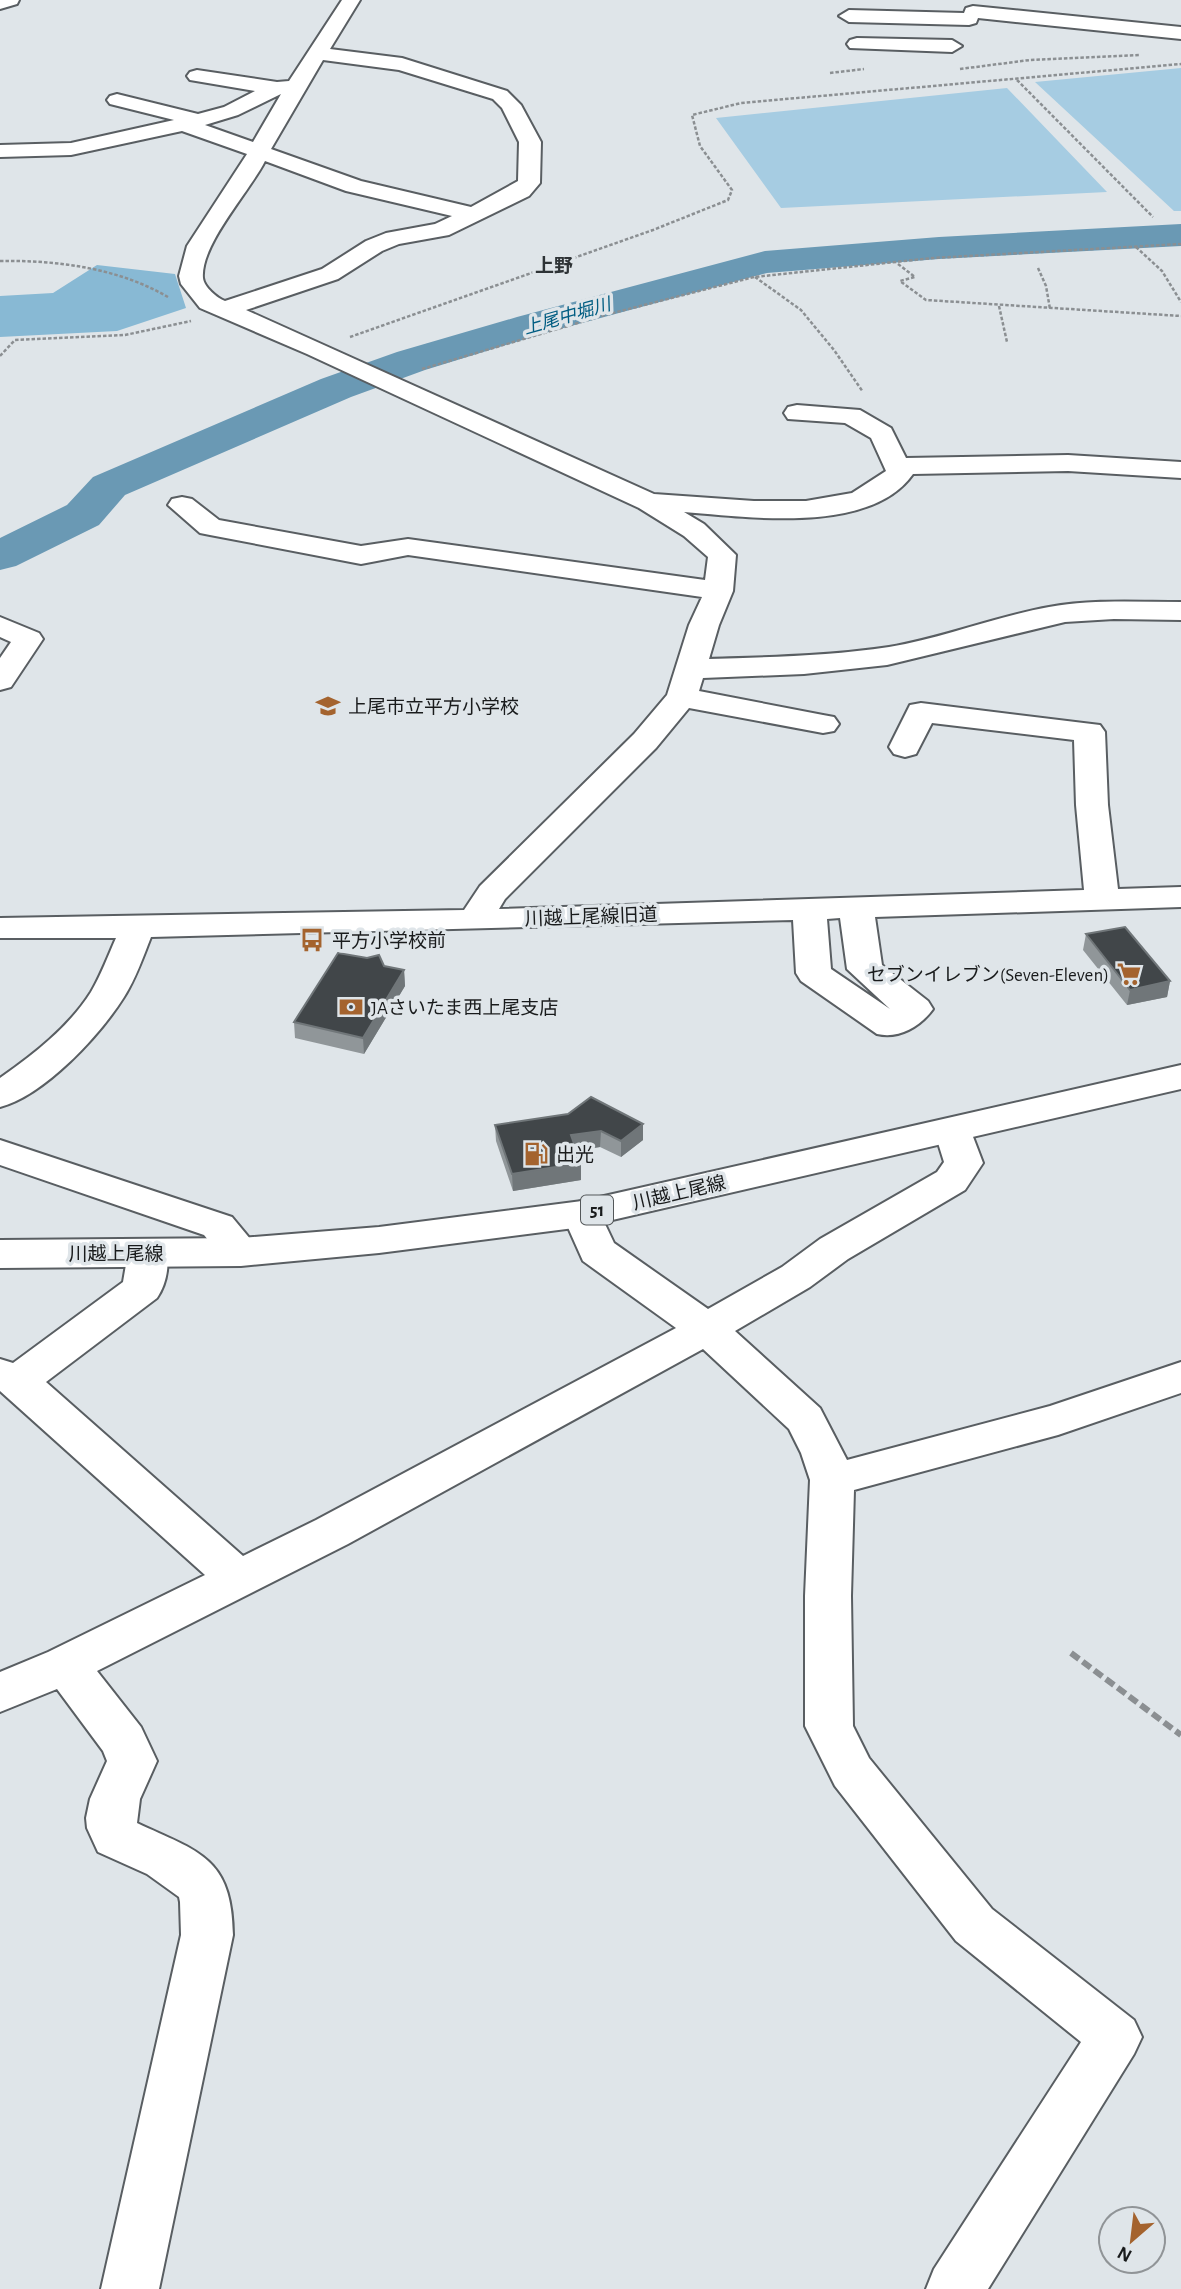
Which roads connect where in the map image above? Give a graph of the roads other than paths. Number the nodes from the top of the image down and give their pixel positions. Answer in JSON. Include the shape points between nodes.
{"nodes":[{"id":1,"x":10,"y":0,"type":"edge"},
{"id":2,"x":351,"y":0,"type":"edge"},
{"id":3,"x":0,"y":3,"type":"edge"},
{"id":4,"x":967,"y":25,"type":"edge"},
{"id":5,"x":1181,"y":33,"type":"edge"},
{"id":6,"x":948,"y":67,"type":"road end"},
{"id":7,"x":294,"y":74,"type":"junction"},
{"id":8,"x":197,"y":76,"type":"dead end"},
{"id":9,"x":191,"y":122,"type":"junction"},
{"id":10,"x":123,"y":139,"type":"junction"},
{"id":11,"x":0,"y":151,"type":"edge"},
{"id":12,"x":257,"y":152,"type":"junction"},
{"id":13,"x":472,"y":214,"type":"junction"},
{"id":14,"x":217,"y":306,"type":"junction"},
{"id":15,"x":797,"y":413,"type":"dead end"},
{"id":16,"x":899,"y":466,"type":"junction"},
{"id":17,"x":1181,"y":470,"type":"edge"},
{"id":18,"x":649,"y":502,"type":"junction"},
{"id":19,"x":182,"y":505,"type":"dead end"},
{"id":20,"x":719,"y":591,"type":"junction"},
{"id":21,"x":1181,"y":611,"type":"edge"},
{"id":22,"x":0,"y":626,"type":"edge"},
{"id":23,"x":0,"y":681,"type":"edge"},
{"id":24,"x":687,"y":683,"type":"junction"},
{"id":25,"x":822,"y":724,"type":"dead end"},
{"id":26,"x":905,"y":747,"type":"dead end"},
{"id":27,"x":1181,"y":897,"type":"edge"},
{"id":28,"x":1102,"y":900,"type":"junction"},
{"id":29,"x":856,"y":907,"type":"junction"},
{"id":30,"x":809,"y":909,"type":"junction"},
{"id":31,"x":475,"y":919,"type":"junction"},
{"id":32,"x":0,"y":928,"type":"edge"},
{"id":33,"x":138,"y":928,"type":"junction"},
{"id":34,"x":1181,"y":1077,"type":"edge"},
{"id":35,"x":0,"y":1095,"type":"edge"},
{"id":36,"x":953,"y":1130,"type":"junction"},
{"id":37,"x":0,"y":1152,"type":"edge"},
{"id":38,"x":582,"y":1214,"type":"junction"},
{"id":39,"x":241,"y":1252,"type":"junction"},
{"id":40,"x":148,"y":1253,"type":"junction"},
{"id":41,"x":0,"y":1254,"type":"edge"},
{"id":42,"x":707,"y":1329,"type":"junction"},
{"id":43,"x":9,"y":1377,"type":"edge"},
{"id":44,"x":1181,"y":1377,"type":"edge"},
{"id":45,"x":832,"y":1480,"type":"junction"},
{"id":46,"x":239,"y":1578,"type":"junction"},
{"id":47,"x":65,"y":1665,"type":"junction"},
{"id":48,"x":0,"y":1693,"type":"edge"},
{"id":49,"x":130,"y":2289,"type":"edge"},
{"id":50,"x":955,"y":2289,"type":"edge"}],
"edges":[{"from":1,"to":3,"type":"street"},
{"from":2,"to":7,"type":"street"},
{"from":4,"to":4,"type":"street","via":[[846,11],[864,58]]},
{"from":4,"to":5,"type":"street"},
{"from":4,"to":6,"type":"street"},
{"from":7,"to":8,"type":"street"},
{"from":7,"to":9,"type":"street","via":[[231,111]]},
{"from":7,"to":12,"type":"street"},
{"from":7,"to":13,"type":"street","via":[[402,64],[500,95],[511,105],[530,142],[529,183]]},
{"from":9,"to":10,"type":"street"},
{"from":9,"to":10,"type":"street","via":[[119,97],[98,121]]},
{"from":9,"to":12,"type":"street"},
{"from":10,"to":11,"type":"street","via":[[71,149]]},
{"from":12,"to":13,"type":"street","via":[[354,186]]},
{"from":12,"to":14,"type":"street","via":[[193,261],[192,284]]},
{"from":13,"to":14,"type":"street","via":[[441,230],[374,246],[330,274]]},
{"from":14,"to":18,"type":"street"},
{"from":15,"to":16,"type":"street","via":[[850,416],[882,434]]},
{"from":16,"to":17,"type":"street","via":[[1068,463]]},
{"from":16,"to":18,"type":"street","via":[[900,473],[868,495],[814,509]]},
{"from":18,"to":20,"type":"street","via":[[694,530],[722,555]]},
{"from":19,"to":20,"type":"street","via":[[210,527],[361,555],[408,547]]},
{"from":20,"to":24,"type":"street"},
{"from":21,"to":24,"type":"street","via":[[1048,616],[914,651]]},
{"from":22,"to":23,"type":"street","via":[[28,639]]},
{"from":24,"to":25,"type":"street"},
{"from":24,"to":31,"type":"street","via":[[645,741],[492,892]]},
{"from":26,"to":28,"type":"street","via":[[921,712],[1089,732]]},
{"from":27,"to":28,"type":"street","name":"川越上尾線旧道"},
{"from":28,"to":29,"type":"street","name":"川越上尾線旧道"},
{"from":29,"to":30,"type":"street","name":"川越上尾線旧道"},
{"from":29,"to":30,"type":"street","via":[[865,969],[915,1009],[890,1026],[814,973]]},
{"from":30,"to":31,"type":"street","name":"川越上尾線旧道"},
{"from":31,"to":33,"type":"street","name":"川越上尾線旧道"},
{"from":32,"to":33,"type":"street","name":"川越上尾線旧道"},
{"from":33,"to":35,"type":"street","via":[[107,995],[76,1035],[39,1069]]},
{"from":34,"to":36,"type":"street","name":"川越上尾線","number":"51"},
{"from":36,"to":38,"type":"street","name":"川越上尾線","number":"51"},
{"from":36,"to":42,"type":"street","via":[[964,1163],[951,1181]]},
{"from":37,"to":39,"type":"street","via":[[218,1226]]},
{"from":38,"to":39,"type":"street","name":"川越上尾線","number":"51"},
{"from":38,"to":42,"type":"street","via":[[597,1251]]},
{"from":39,"to":40,"type":"street","name":"川越上尾線","number":"51"},
{"from":40,"to":41,"type":"street","name":"川越上尾線","number":"51"},
{"from":40,"to":43,"type":"street","via":[[143,1287]]},
{"from":42,"to":45,"type":"street","via":[[805,1419]]},
{"from":42,"to":46,"type":"street"},
{"from":43,"to":46,"type":"street"},
{"from":44,"to":45,"type":"street","via":[[1058,1419]]},
{"from":45,"to":50,"type":"street","via":[[829,1726],[852,1772],[974,1926],[1115,2037]]},
{"from":46,"to":47,"type":"street"},
{"from":47,"to":48,"type":"street"},
{"from":47,"to":49,"type":"street","via":[[124,1741],[132,1761],[110,1814],[116,1837],[192,1874],[202,1890],[206,1913],[207,1935]]}]}
